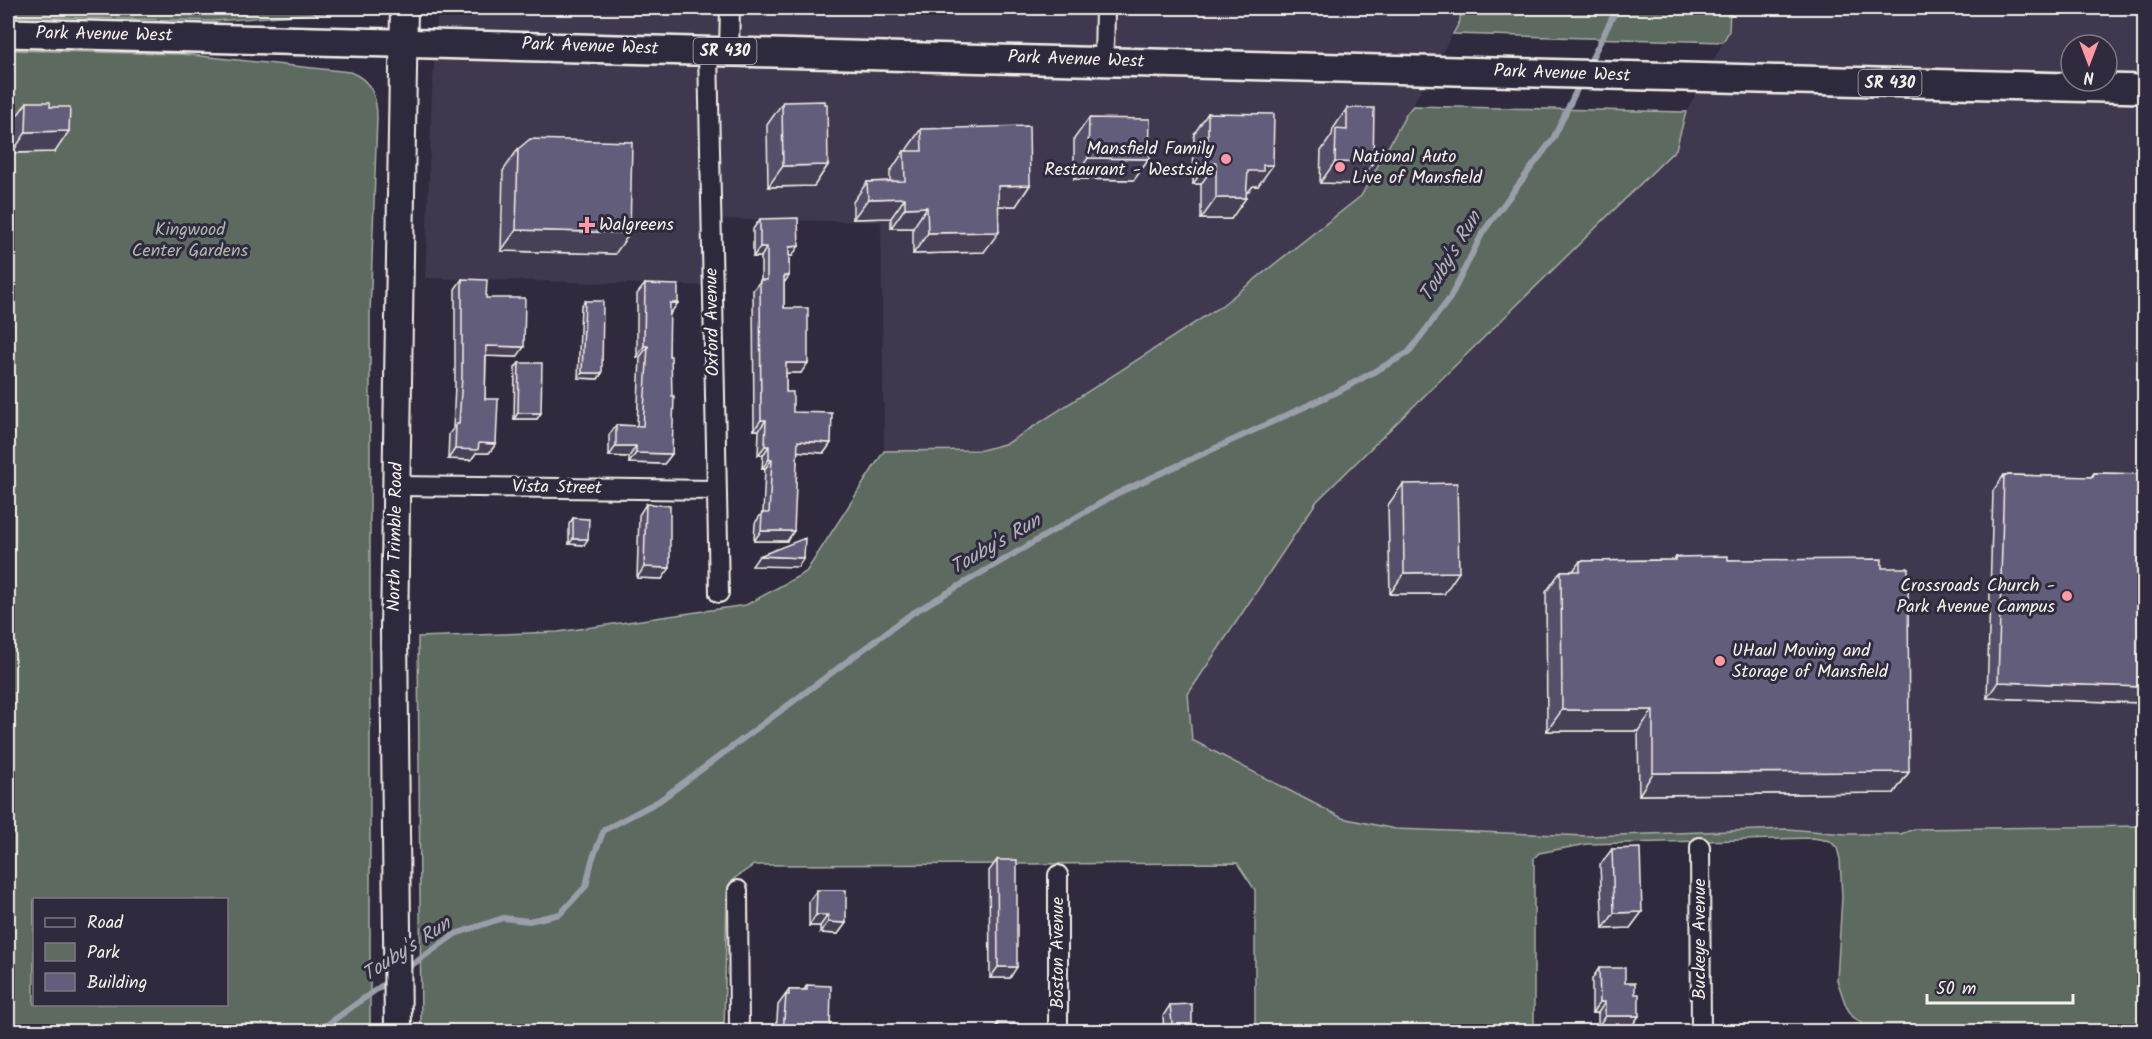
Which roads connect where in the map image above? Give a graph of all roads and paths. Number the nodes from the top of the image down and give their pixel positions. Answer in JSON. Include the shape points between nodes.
{"nodes":[{"id":1,"x":404,"y":8,"type":"edge"},
{"id":2,"x":730,"y":8,"type":"edge"},
{"id":3,"x":1105,"y":8,"type":"edge"},
{"id":4,"x":8,"y":33,"type":"edge"},
{"id":5,"x":404,"y":42,"type":"junction"},
{"id":6,"x":718,"y":51,"type":"junction"},
{"id":7,"x":1104,"y":61,"type":"junction"},
{"id":8,"x":2145,"y":89,"type":"edge"},
{"id":9,"x":397,"y":486,"type":"junction"},
{"id":10,"x":716,"y":490,"type":"junction"},
{"id":11,"x":719,"y":593,"type":"dead end"},
{"id":12,"x":1700,"y":847,"type":"dead end"},
{"id":13,"x":1058,"y":875,"type":"dead end"},
{"id":14,"x":738,"y":890,"type":"dead end"},
{"id":15,"x":398,"y":1032,"type":"edge"},
{"id":16,"x":739,"y":1032,"type":"edge"},
{"id":17,"x":1058,"y":1032,"type":"edge"},
{"id":18,"x":1701,"y":1032,"type":"edge"}],
"edges":[{"from":1,"to":5,"type":"main road","name":"North Trimble Road"},
{"from":2,"to":6,"type":"street","name":"Oxford Avenue"},
{"from":3,"to":7,"type":"street"},
{"from":4,"to":5,"type":"main road","name":"Park Avenue West","number":"SR 430"},
{"from":5,"to":6,"type":"main road","name":"Park Avenue West","number":"SR 430"},
{"from":5,"to":9,"type":"main road","name":"North Trimble Road"},
{"from":6,"to":7,"type":"main road","name":"Park Avenue West","number":"SR 430"},
{"from":6,"to":10,"type":"street","name":"Oxford Avenue"},
{"from":7,"to":8,"type":"main road","name":"Park Avenue West","number":"SR 430"},
{"from":9,"to":10,"type":"street","name":"Vista Street"},
{"from":9,"to":15,"type":"main road","name":"North Trimble Road","via":[[394,630]]},
{"from":10,"to":11,"type":"street","name":"Oxford Avenue"},
{"from":12,"to":18,"type":"street","name":"Buckeye Avenue"},
{"from":13,"to":17,"type":"street","name":"Boston Avenue"},
{"from":14,"to":16,"type":"street"}]}
